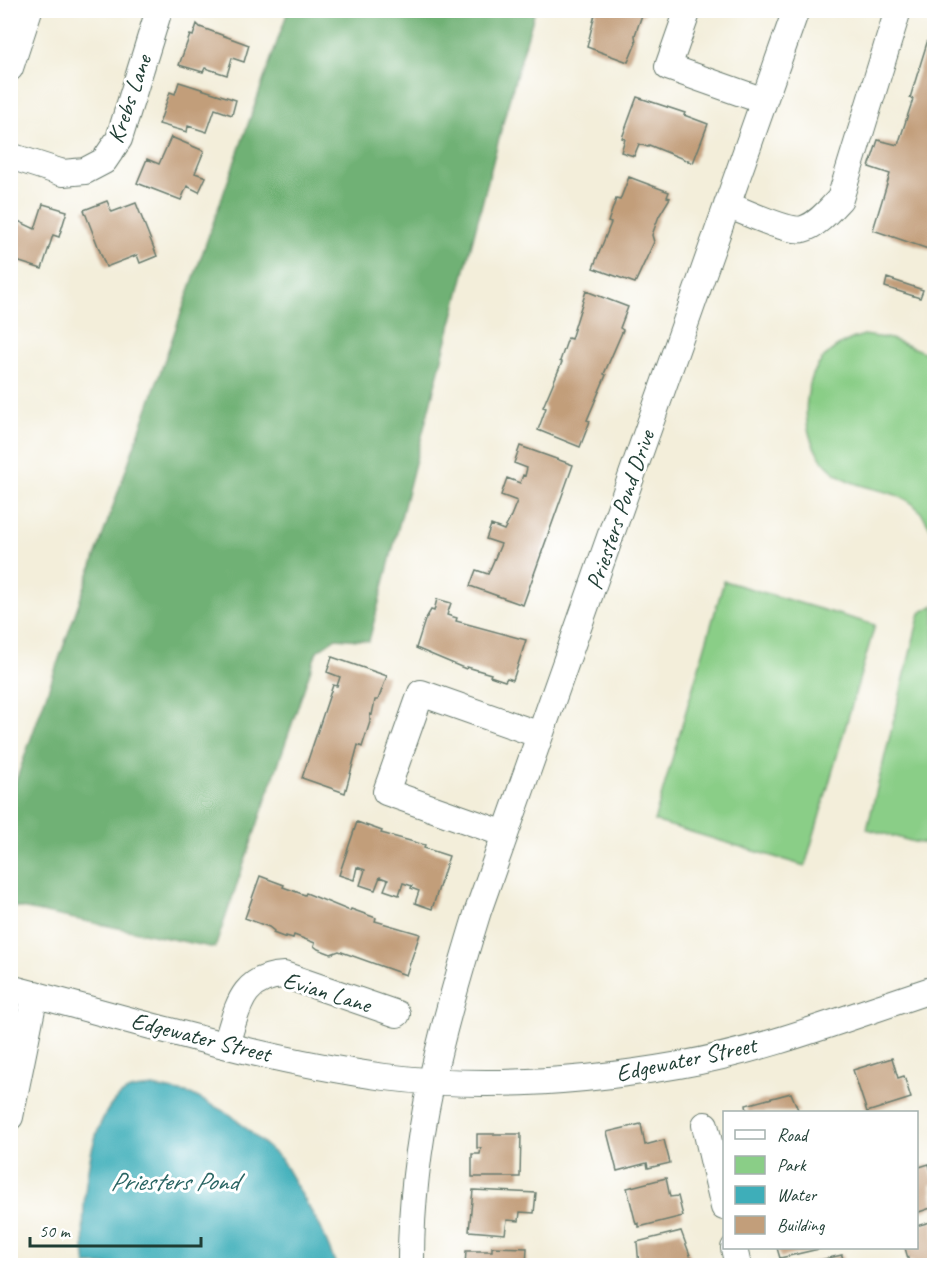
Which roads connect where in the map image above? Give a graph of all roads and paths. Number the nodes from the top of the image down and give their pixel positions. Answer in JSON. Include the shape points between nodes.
{"nodes":[{"id":1,"x":159,"y":10,"type":"edge"},
{"id":2,"x":688,"y":10,"type":"edge"},
{"id":3,"x":796,"y":10,"type":"edge"},
{"id":4,"x":898,"y":10,"type":"edge"},
{"id":5,"x":26,"y":11,"type":"edge"},
{"id":6,"x":10,"y":68,"type":"edge"},
{"id":7,"x":764,"y":100,"type":"junction"},
{"id":8,"x":10,"y":156,"type":"edge"},
{"id":9,"x":727,"y":205,"type":"junction"},
{"id":10,"x":540,"y":735,"type":"junction"},
{"id":11,"x":505,"y":834,"type":"junction"},
{"id":12,"x":10,"y":988,"type":"edge"},
{"id":13,"x":934,"y":989,"type":"edge"},
{"id":14,"x":35,"y":994,"type":"junction"},
{"id":15,"x":397,"y":1014,"type":"dead end"},
{"id":16,"x":225,"y":1044,"type":"junction"},
{"id":17,"x":430,"y":1080,"type":"junction"},
{"id":18,"x":10,"y":1117,"type":"edge"},
{"id":19,"x":705,"y":1125,"type":"dead end"},
{"id":20,"x":723,"y":1204,"type":"edge"},
{"id":21,"x":734,"y":1249,"type":"edge"},
{"id":22,"x":411,"y":1266,"type":"edge"},
{"id":23,"x":738,"y":1266,"type":"edge"}],
"edges":[{"from":1,"to":8,"type":"street","name":"Krebs Lane","via":[[119,139],[104,160],[85,171],[63,173]]},
{"from":2,"to":7,"type":"street","via":[[668,67]]},
{"from":3,"to":7,"type":"street","name":"Priesters Pond Drive"},
{"from":4,"to":9,"type":"street","via":[[840,199],[803,229],[789,228]]},
{"from":5,"to":6,"type":"street"},
{"from":7,"to":9,"type":"street","name":"Priesters Pond Drive"},
{"from":9,"to":10,"type":"street","name":"Priesters Pond Drive"},
{"from":10,"to":11,"type":"street","name":"Priesters Pond Drive"},
{"from":10,"to":11,"type":"street","via":[[421,693],[417,704],[386,792]]},
{"from":11,"to":17,"type":"street","name":"Priesters Pond Drive","via":[[447,1010]]},
{"from":12,"to":14,"type":"street","name":"Edgewater Street"},
{"from":13,"to":17,"type":"street","name":"Edgewater Street","via":[[751,1048],[682,1065],[541,1082]]},
{"from":14,"to":16,"type":"street","name":"Edgewater Street"},
{"from":14,"to":18,"type":"street"},
{"from":15,"to":16,"type":"street","name":"Evian Lane","via":[[284,975],[267,976],[253,983],[244,994]]},
{"from":16,"to":17,"type":"street","name":"Edgewater Street","via":[[317,1066]]},
{"from":17,"to":22,"type":"street","via":[[416,1165]]},
{"from":19,"to":20,"type":"street"},
{"from":21,"to":23,"type":"street"}]}
